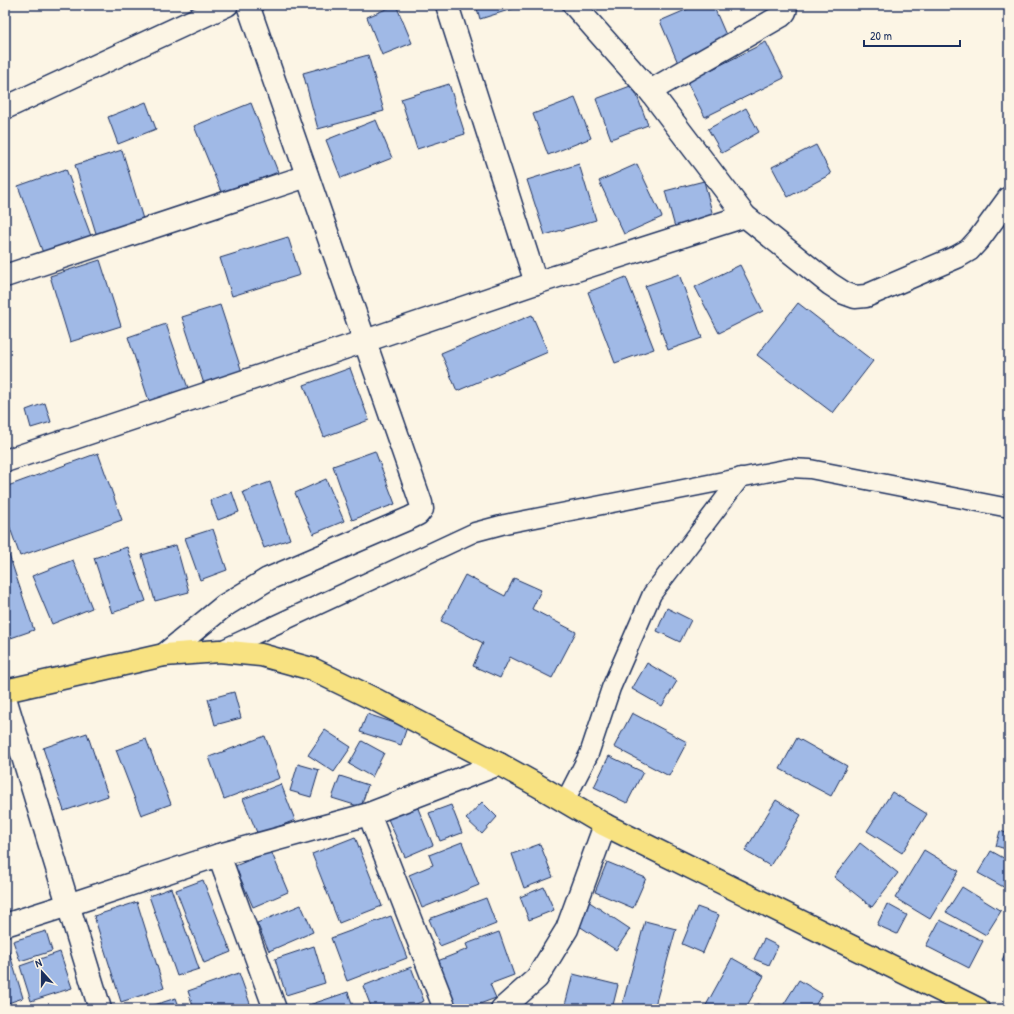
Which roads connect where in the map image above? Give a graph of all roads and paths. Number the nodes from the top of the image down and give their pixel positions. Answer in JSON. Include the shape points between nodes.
{"nodes":[{"id":1,"x":227,"y":5,"type":"edge"},
{"id":2,"x":248,"y":5,"type":"edge"},
{"id":3,"x":447,"y":5,"type":"edge"},
{"id":4,"x":574,"y":5,"type":"edge"},
{"id":5,"x":785,"y":5,"type":"edge"},
{"id":6,"x":650,"y":91,"type":"junction"},
{"id":7,"x":5,"y":108,"type":"edge"},
{"id":8,"x":307,"y":176,"type":"junction"},
{"id":9,"x":1009,"y":198,"type":"edge"},
{"id":10,"x":745,"y":216,"type":"junction"},
{"id":11,"x":5,"y":276,"type":"edge"},
{"id":12,"x":536,"y":283,"type":"junction"},
{"id":13,"x":365,"y":342,"type":"junction"},
{"id":14,"x":5,"y":461,"type":"edge"},
{"id":15,"x":741,"y":477,"type":"junction"},
{"id":16,"x":1009,"y":508,"type":"edge"},
{"id":17,"x":218,"y":651,"type":"junction"},
{"id":18,"x":164,"y":655,"type":"junction"},
{"id":19,"x":5,"y":691,"type":"edge"},
{"id":20,"x":5,"y":698,"type":"edge"},
{"id":21,"x":499,"y":764,"type":"junction"},
{"id":22,"x":565,"y":802,"type":"junction"},
{"id":23,"x":369,"y":814,"type":"junction"},
{"id":24,"x":605,"y":825,"type":"junction"},
{"id":25,"x":219,"y":855,"type":"junction"},
{"id":26,"x":68,"y":905,"type":"junction"},
{"id":27,"x":5,"y":925,"type":"edge"},
{"id":28,"x":100,"y":1009,"type":"edge"},
{"id":29,"x":275,"y":1009,"type":"edge"},
{"id":30,"x":445,"y":1009,"type":"edge"},
{"id":31,"x":502,"y":1009,"type":"edge"},
{"id":32,"x":978,"y":1009,"type":"edge"}],
"edges":[{"from":1,"to":7,"type":"street"},
{"from":2,"to":8,"type":"street"},
{"from":3,"to":12,"type":"street"},
{"from":4,"to":6,"type":"street"},
{"from":5,"to":6,"type":"street","via":[[786,12],[781,16]]},
{"from":6,"to":10,"type":"street"},
{"from":8,"to":11,"type":"street"},
{"from":8,"to":13,"type":"street"},
{"from":9,"to":10,"type":"street","via":[[969,250],[866,296],[855,297],[830,284]]},
{"from":10,"to":12,"type":"street"},
{"from":12,"to":13,"type":"street"},
{"from":13,"to":14,"type":"street"},
{"from":13,"to":18,"type":"street","via":[[422,509],[410,518],[268,579],[224,606]]},
{"from":15,"to":16,"type":"lane","via":[[790,468],[810,469]]},
{"from":15,"to":17,"type":"lane","via":[[475,532]]},
{"from":15,"to":22,"type":"lane","via":[[652,594],[611,688],[589,754]]},
{"from":17,"to":18,"type":"highway"},
{"from":17,"to":21,"type":"highway","via":[[260,655],[312,669]]},
{"from":18,"to":19,"type":"highway"},
{"from":20,"to":26,"type":"street"},
{"from":21,"to":22,"type":"highway"},
{"from":21,"to":23,"type":"street"},
{"from":22,"to":24,"type":"highway"},
{"from":23,"to":25,"type":"street"},
{"from":23,"to":30,"type":"street"},
{"from":24,"to":31,"type":"street","via":[[567,929],[537,978]]},
{"from":24,"to":32,"type":"highway"},
{"from":25,"to":26,"type":"street"},
{"from":25,"to":29,"type":"street"},
{"from":26,"to":27,"type":"street"},
{"from":26,"to":28,"type":"street"}]}
